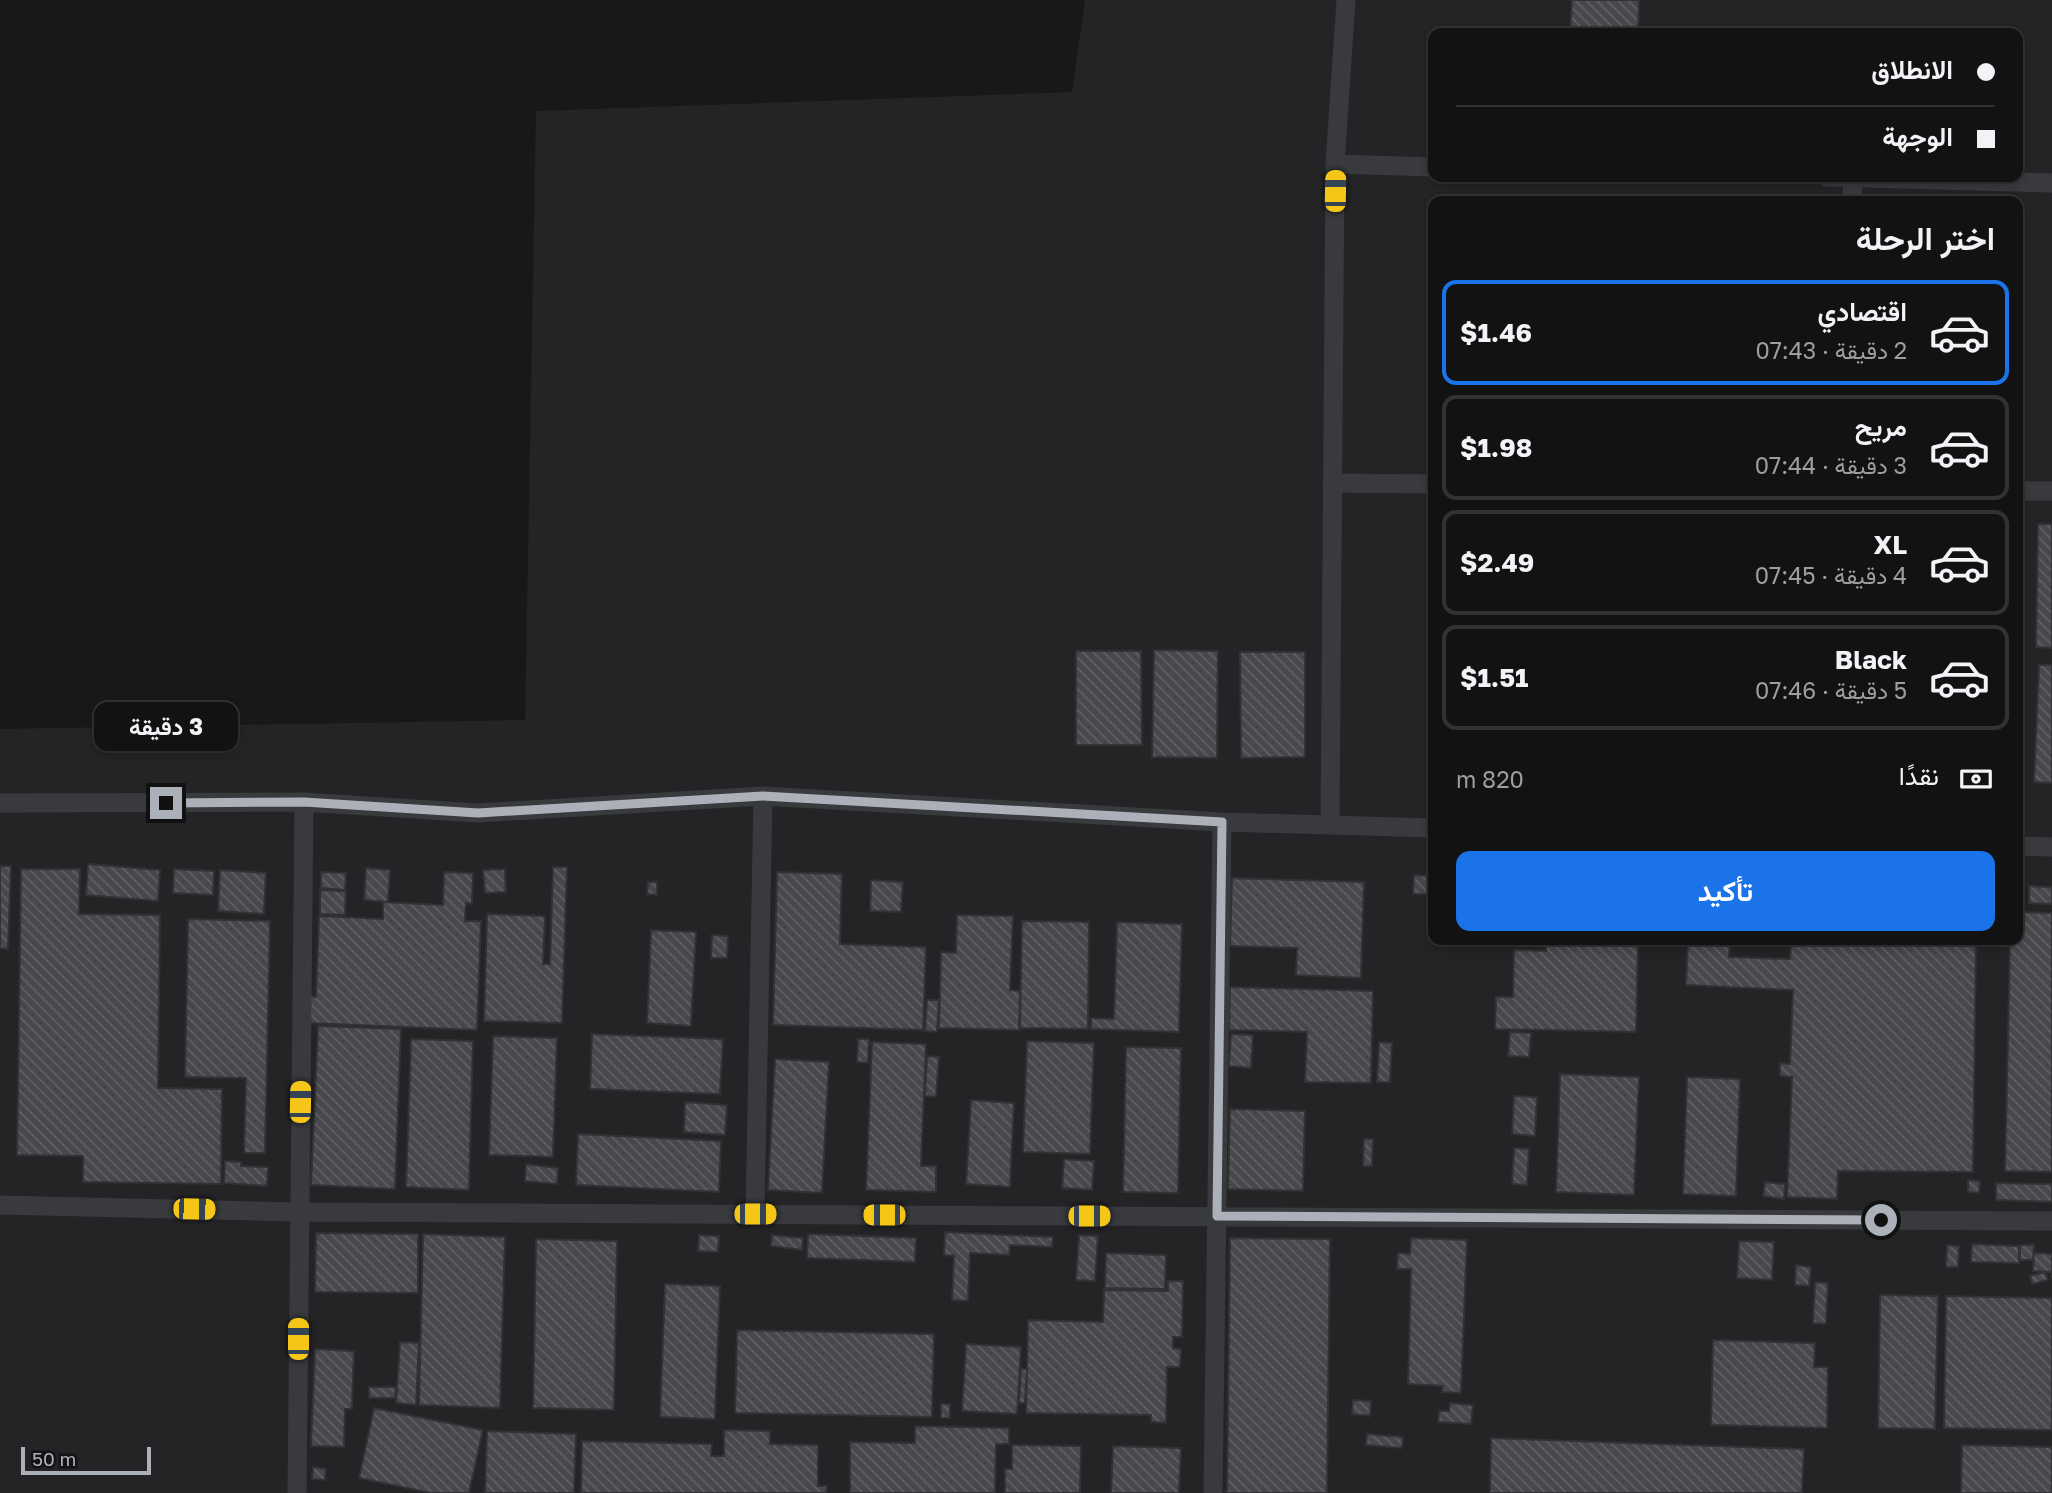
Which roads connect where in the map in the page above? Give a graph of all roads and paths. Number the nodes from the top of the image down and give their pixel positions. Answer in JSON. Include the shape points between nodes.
{"nodes":[{"id":1,"x":1346,"y":0,"type":"edge"},
{"id":2,"x":1335,"y":164,"type":"junction"},
{"id":3,"x":1428,"y":167,"type":"edge"},
{"id":4,"x":2023,"y":181,"type":"edge"},
{"id":5,"x":2052,"y":182,"type":"edge"},
{"id":6,"x":1332,"y":483,"type":"junction"},
{"id":7,"x":1428,"y":484,"type":"edge"},
{"id":8,"x":2023,"y":491,"type":"edge"},
{"id":9,"x":2052,"y":491,"type":"edge"},
{"id":10,"x":763,"y":796,"type":"junction"},
{"id":11,"x":304,"y":802,"type":"junction"},
{"id":12,"x":0,"y":803,"type":"edge"},
{"id":13,"x":1222,"y":822,"type":"junction"},
{"id":14,"x":1330,"y":825,"type":"junction"},
{"id":15,"x":1428,"y":828,"type":"edge"},
{"id":16,"x":2023,"y":846,"type":"edge"},
{"id":17,"x":2052,"y":847,"type":"edge"},
{"id":18,"x":0,"y":1205,"type":"edge"},
{"id":19,"x":299,"y":1212,"type":"junction"},
{"id":20,"x":755,"y":1214,"type":"junction"},
{"id":21,"x":1217,"y":1216,"type":"junction"},
{"id":22,"x":2052,"y":1221,"type":"edge"},
{"id":23,"x":297,"y":1493,"type":"edge"},
{"id":24,"x":1213,"y":1493,"type":"edge"}],
"edges":[{"from":1,"to":2,"type":"lane"},
{"from":2,"to":3,"type":"lane"},
{"from":2,"to":6,"type":"lane"},
{"from":4,"to":5,"type":"lane"},
{"from":6,"to":7,"type":"lane"},
{"from":6,"to":14,"type":"lane"},
{"from":8,"to":9,"type":"lane"},
{"from":10,"to":11,"type":"lane","via":[[478,813]]},
{"from":10,"to":13,"type":"lane"},
{"from":10,"to":20,"type":"lane"},
{"from":11,"to":12,"type":"lane"},
{"from":11,"to":19,"type":"lane"},
{"from":13,"to":14,"type":"lane"},
{"from":13,"to":21,"type":"lane"},
{"from":14,"to":15,"type":"lane"},
{"from":16,"to":17,"type":"lane"},
{"from":18,"to":19,"type":"lane"},
{"from":19,"to":20,"type":"lane"},
{"from":19,"to":23,"type":"lane"},
{"from":20,"to":21,"type":"lane"},
{"from":21,"to":22,"type":"lane"},
{"from":21,"to":24,"type":"lane"}]}
